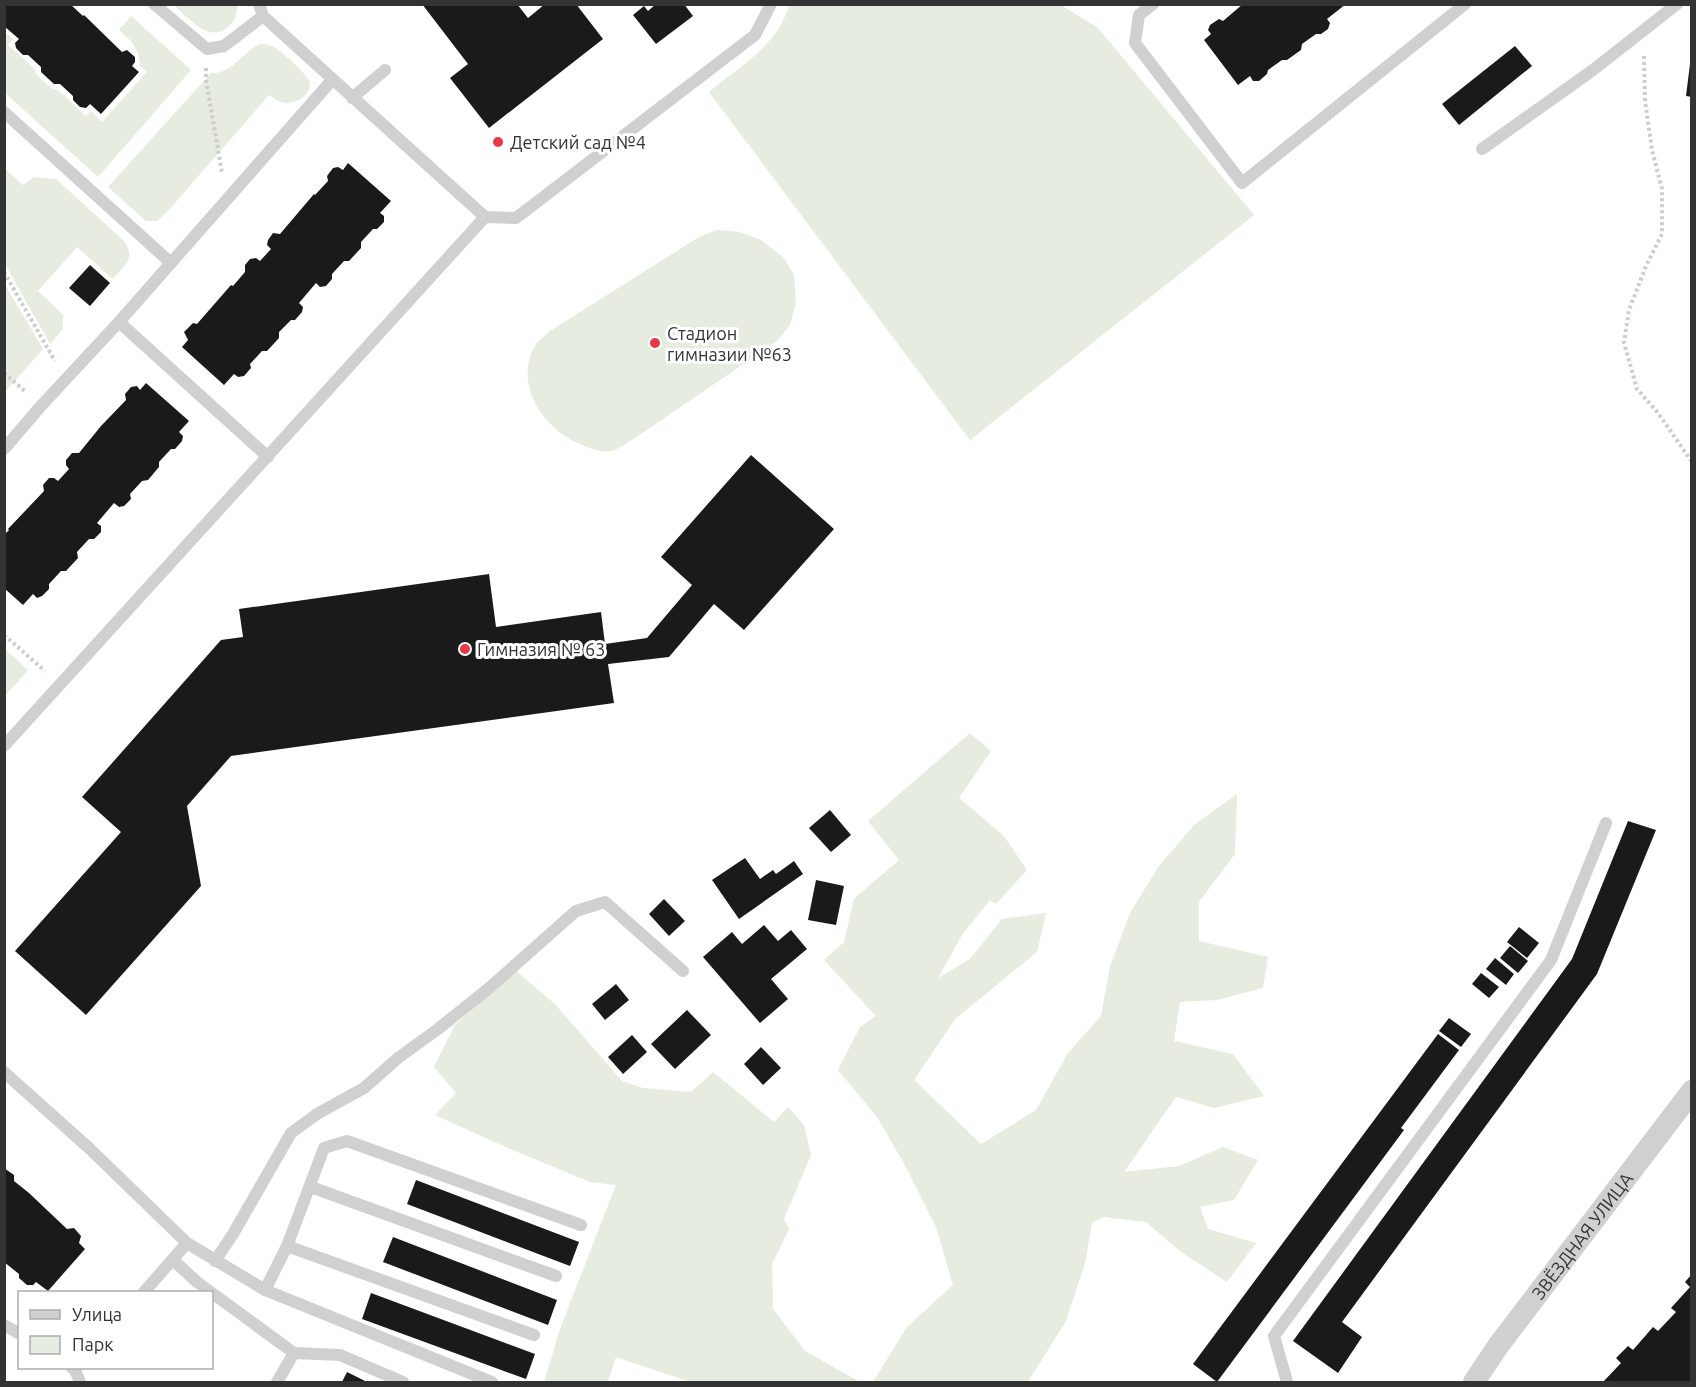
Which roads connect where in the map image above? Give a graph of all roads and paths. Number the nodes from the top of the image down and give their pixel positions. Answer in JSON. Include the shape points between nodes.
{"nodes":[{"id":1,"x":154,"y":4,"type":"edge"},
{"id":2,"x":771,"y":4,"type":"edge"},
{"id":3,"x":1153,"y":4,"type":"edge"},
{"id":4,"x":1466,"y":4,"type":"edge"},
{"id":5,"x":1677,"y":4,"type":"edge"},
{"id":6,"x":261,"y":10,"type":"edge"},
{"id":7,"x":1646,"y":29,"type":"junction"},
{"id":8,"x":207,"y":49,"type":"junction"},
{"id":9,"x":385,"y":70,"type":"dead end"},
{"id":10,"x":332,"y":80,"type":"junction"},
{"id":11,"x":352,"y":98,"type":"junction"},
{"id":12,"x":4,"y":112,"type":"edge"},
{"id":13,"x":1482,"y":149,"type":"dead end"},
{"id":14,"x":226,"y":201,"type":"junction"},
{"id":15,"x":485,"y":217,"type":"junction"},
{"id":16,"x":171,"y":263,"type":"junction"},
{"id":17,"x":4,"y":272,"type":"edge"},
{"id":18,"x":119,"y":322,"type":"junction"},
{"id":19,"x":4,"y":373,"type":"edge"},
{"id":20,"x":65,"y":380,"type":"junction"},
{"id":21,"x":40,"y":407,"type":"junction"},
{"id":22,"x":4,"y":449,"type":"edge"},
{"id":23,"x":268,"y":457,"type":"junction"},
{"id":24,"x":1692,"y":462,"type":"edge"},
{"id":25,"x":4,"y":635,"type":"edge"},
{"id":26,"x":61,"y":685,"type":"junction"},
{"id":27,"x":4,"y":746,"type":"edge"},
{"id":28,"x":1606,"y":823,"type":"dead end"},
{"id":29,"x":683,"y":971,"type":"dead end"},
{"id":30,"x":4,"y":1072,"type":"edge"},
{"id":31,"x":1692,"y":1091,"type":"edge"},
{"id":32,"x":311,"y":1187,"type":"junction"},
{"id":33,"x":581,"y":1226,"type":"dead end"},
{"id":34,"x":187,"y":1243,"type":"junction"},
{"id":35,"x":287,"y":1246,"type":"junction"},
{"id":36,"x":173,"y":1260,"type":"junction"},
{"id":37,"x":215,"y":1261,"type":"junction"},
{"id":38,"x":556,"y":1276,"type":"dead end"},
{"id":39,"x":265,"y":1290,"type":"junction"},
{"id":40,"x":146,"y":1291,"type":"edge"},
{"id":41,"x":209,"y":1291,"type":"edge"},
{"id":42,"x":213,"y":1294,"type":"edge"},
{"id":43,"x":4,"y":1325,"type":"edge"},
{"id":44,"x":18,"y":1333,"type":"edge"},
{"id":45,"x":534,"y":1335,"type":"dead end"},
{"id":46,"x":294,"y":1353,"type":"junction"},
{"id":47,"x":277,"y":1383,"type":"edge"},
{"id":48,"x":403,"y":1383,"type":"edge"},
{"id":49,"x":492,"y":1383,"type":"edge"},
{"id":50,"x":1287,"y":1383,"type":"edge"},
{"id":51,"x":1474,"y":1383,"type":"edge"}],
"edges":[{"from":1,"to":8,"type":"lane"},
{"from":2,"to":15,"type":"lane","via":[[755,35],[516,218]]},
{"from":3,"to":4,"type":"lane","via":[[1139,15],[1135,44],[1242,183]]},
{"from":5,"to":7,"type":"lane"},
{"from":6,"to":8,"type":"lane","via":[[224,46]]},
{"from":6,"to":10,"type":"lane"},
{"from":7,"to":13,"type":"lane"},
{"from":7,"to":24,"type":"path","via":[[1645,101],[1662,189],[1662,234],[1629,310],[1624,343],[1637,388]]},
{"from":8,"to":14,"type":"path","via":[[206,80]]},
{"from":9,"to":11,"type":"lane"},
{"from":10,"to":11,"type":"lane"},
{"from":10,"to":14,"type":"lane"},
{"from":11,"to":15,"type":"lane"},
{"from":12,"to":16,"type":"lane"},
{"from":14,"to":16,"type":"lane"},
{"from":15,"to":23,"type":"lane"},
{"from":16,"to":18,"type":"lane"},
{"from":17,"to":20,"type":"path"},
{"from":18,"to":20,"type":"lane"},
{"from":18,"to":23,"type":"lane"},
{"from":19,"to":21,"type":"path"},
{"from":20,"to":21,"type":"lane"},
{"from":21,"to":22,"type":"lane"},
{"from":23,"to":26,"type":"lane"},
{"from":25,"to":26,"type":"path"},
{"from":26,"to":27,"type":"lane"},
{"from":28,"to":50,"type":"lane","via":[[1551,960],[1274,1336]]},
{"from":29,"to":37,"type":"lane","via":[[605,902],[576,911],[488,989],[364,1088],[291,1133]]},
{"from":30,"to":34,"type":"lane"},
{"from":31,"to":51,"type":"street","name":"ЗВЁЗДНАЯ УЛИЦА"},
{"from":32,"to":33,"type":"lane","via":[[324,1148],[347,1141]]},
{"from":32,"to":35,"type":"lane"},
{"from":32,"to":38,"type":"lane"},
{"from":34,"to":36,"type":"lane"},
{"from":34,"to":37,"type":"lane"},
{"from":35,"to":39,"type":"lane"},
{"from":35,"to":45,"type":"lane"},
{"from":36,"to":40,"type":"lane"},
{"from":36,"to":41,"type":"lane"},
{"from":37,"to":39,"type":"lane"},
{"from":39,"to":49,"type":"lane"},
{"from":42,"to":46,"type":"lane"},
{"from":43,"to":44,"type":"lane"},
{"from":46,"to":47,"type":"lane"},
{"from":46,"to":48,"type":"lane","via":[[340,1355]]}]}
